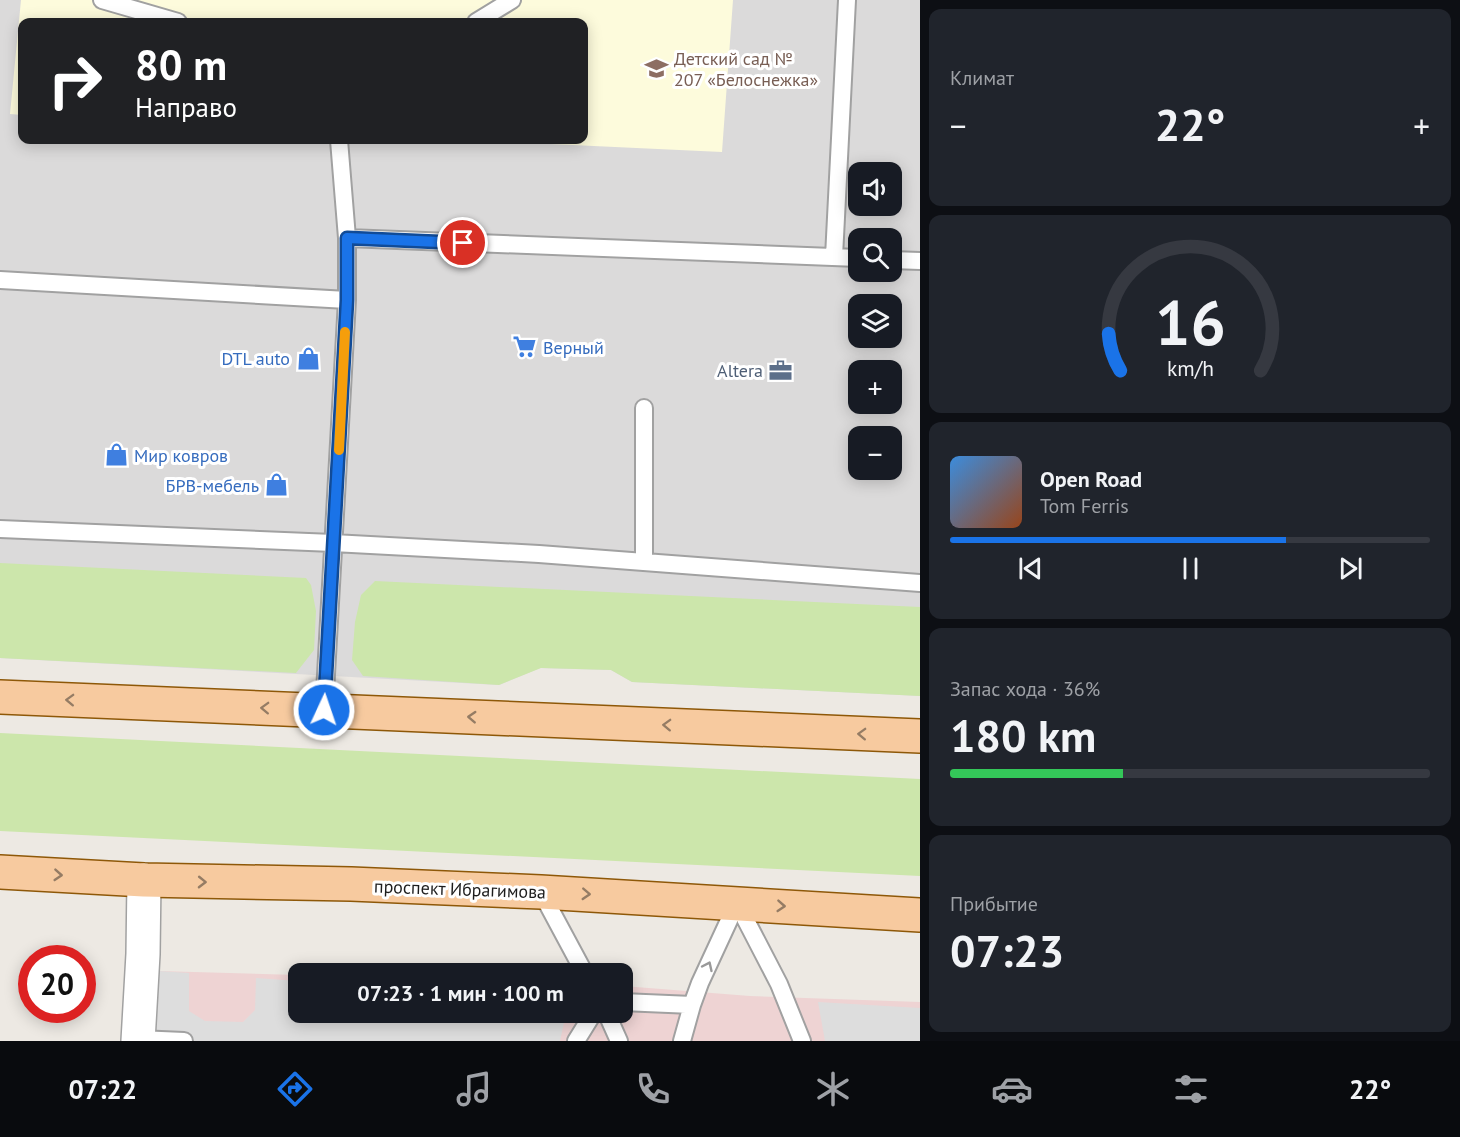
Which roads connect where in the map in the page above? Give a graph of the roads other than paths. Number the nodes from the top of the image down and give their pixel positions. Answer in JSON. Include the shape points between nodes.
{"nodes":[{"id":1,"x":102,"y":0,"type":"edge"},
{"id":2,"x":513,"y":0,"type":"edge"},
{"id":3,"x":847,"y":0,"type":"edge"},
{"id":4,"x":164,"y":18,"type":"edge"},
{"id":5,"x":483,"y":18,"type":"edge"},
{"id":6,"x":339,"y":144,"type":"edge"},
{"id":7,"x":347,"y":238,"type":"junction"},
{"id":8,"x":834,"y":257,"type":"junction"},
{"id":9,"x":848,"y":258,"type":"edge"},
{"id":10,"x":902,"y":260,"type":"edge"},
{"id":11,"x":920,"y":261,"type":"edge"},
{"id":12,"x":0,"y":280,"type":"edge"},
{"id":13,"x":347,"y":300,"type":"junction"},
{"id":14,"x":644,"y":408,"type":"dead end"},
{"id":15,"x":0,"y":529,"type":"edge"},
{"id":16,"x":333,"y":543,"type":"junction"},
{"id":17,"x":644,"y":562,"type":"junction"},
{"id":18,"x":920,"y":583,"type":"edge"},
{"id":19,"x":0,"y":697,"type":"edge"},
{"id":20,"x":324,"y":710,"type":"junction"},
{"id":21,"x":920,"y":736,"type":"edge"},
{"id":22,"x":0,"y":872,"type":"edge"},
{"id":23,"x":144,"y":880,"type":"junction"},
{"id":24,"x":541,"y":892,"type":"junction"},
{"id":25,"x":737,"y":903,"type":"junction"},
{"id":26,"x":920,"y":915,"type":"edge"},
{"id":27,"x":579,"y":963,"type":"edge"},
{"id":28,"x":633,"y":1002,"type":"edge"},
{"id":29,"x":692,"y":1005,"type":"junction"},
{"id":30,"x":587,"y":1023,"type":"edge"},
{"id":31,"x":611,"y":1023,"type":"edge"},
{"id":32,"x":138,"y":1040,"type":"edge"},
{"id":33,"x":183,"y":1041,"type":"edge"},
{"id":34,"x":576,"y":1041,"type":"edge"},
{"id":35,"x":619,"y":1041,"type":"edge"},
{"id":36,"x":682,"y":1041,"type":"edge"},
{"id":37,"x":802,"y":1041,"type":"edge"}],
"edges":[{"from":1,"to":4,"type":"lane"},
{"from":2,"to":5,"type":"lane"},
{"from":3,"to":8,"type":"lane"},
{"from":6,"to":7,"type":"lane"},
{"from":7,"to":8,"type":"lane"},
{"from":7,"to":13,"type":"lane"},
{"from":8,"to":9,"type":"lane"},
{"from":10,"to":11,"type":"lane"},
{"from":12,"to":13,"type":"lane"},
{"from":13,"to":16,"type":"lane"},
{"from":14,"to":17,"type":"lane"},
{"from":15,"to":16,"type":"lane"},
{"from":16,"to":17,"type":"lane"},
{"from":16,"to":20,"type":"lane"},
{"from":17,"to":18,"type":"lane"},
{"from":20,"to":19,"type":"main road","one_way":true},
{"from":21,"to":20,"type":"main road","one_way":true},
{"from":22,"to":23,"type":"main road","name":"проспект Ибрагимова","one_way":true},
{"from":23,"to":24,"type":"main road","name":"проспект Ибрагимова","one_way":true},
{"from":23,"to":32,"type":"street"},
{"from":24,"to":25,"type":"main road","name":"проспект Ибрагимова","one_way":true},
{"from":24,"to":27,"type":"lane"},
{"from":25,"to":26,"type":"main road","name":"проспект Ибрагимова","one_way":true},
{"from":29,"to":25,"type":"lane","one_way":true},
{"from":25,"to":37,"type":"lane","via":[[779,984]]},
{"from":28,"to":29,"type":"lane"},
{"from":29,"to":36,"type":"lane"},
{"from":30,"to":34,"type":"lane"},
{"from":31,"to":35,"type":"lane"},
{"from":32,"to":33,"type":"lane"}]}
